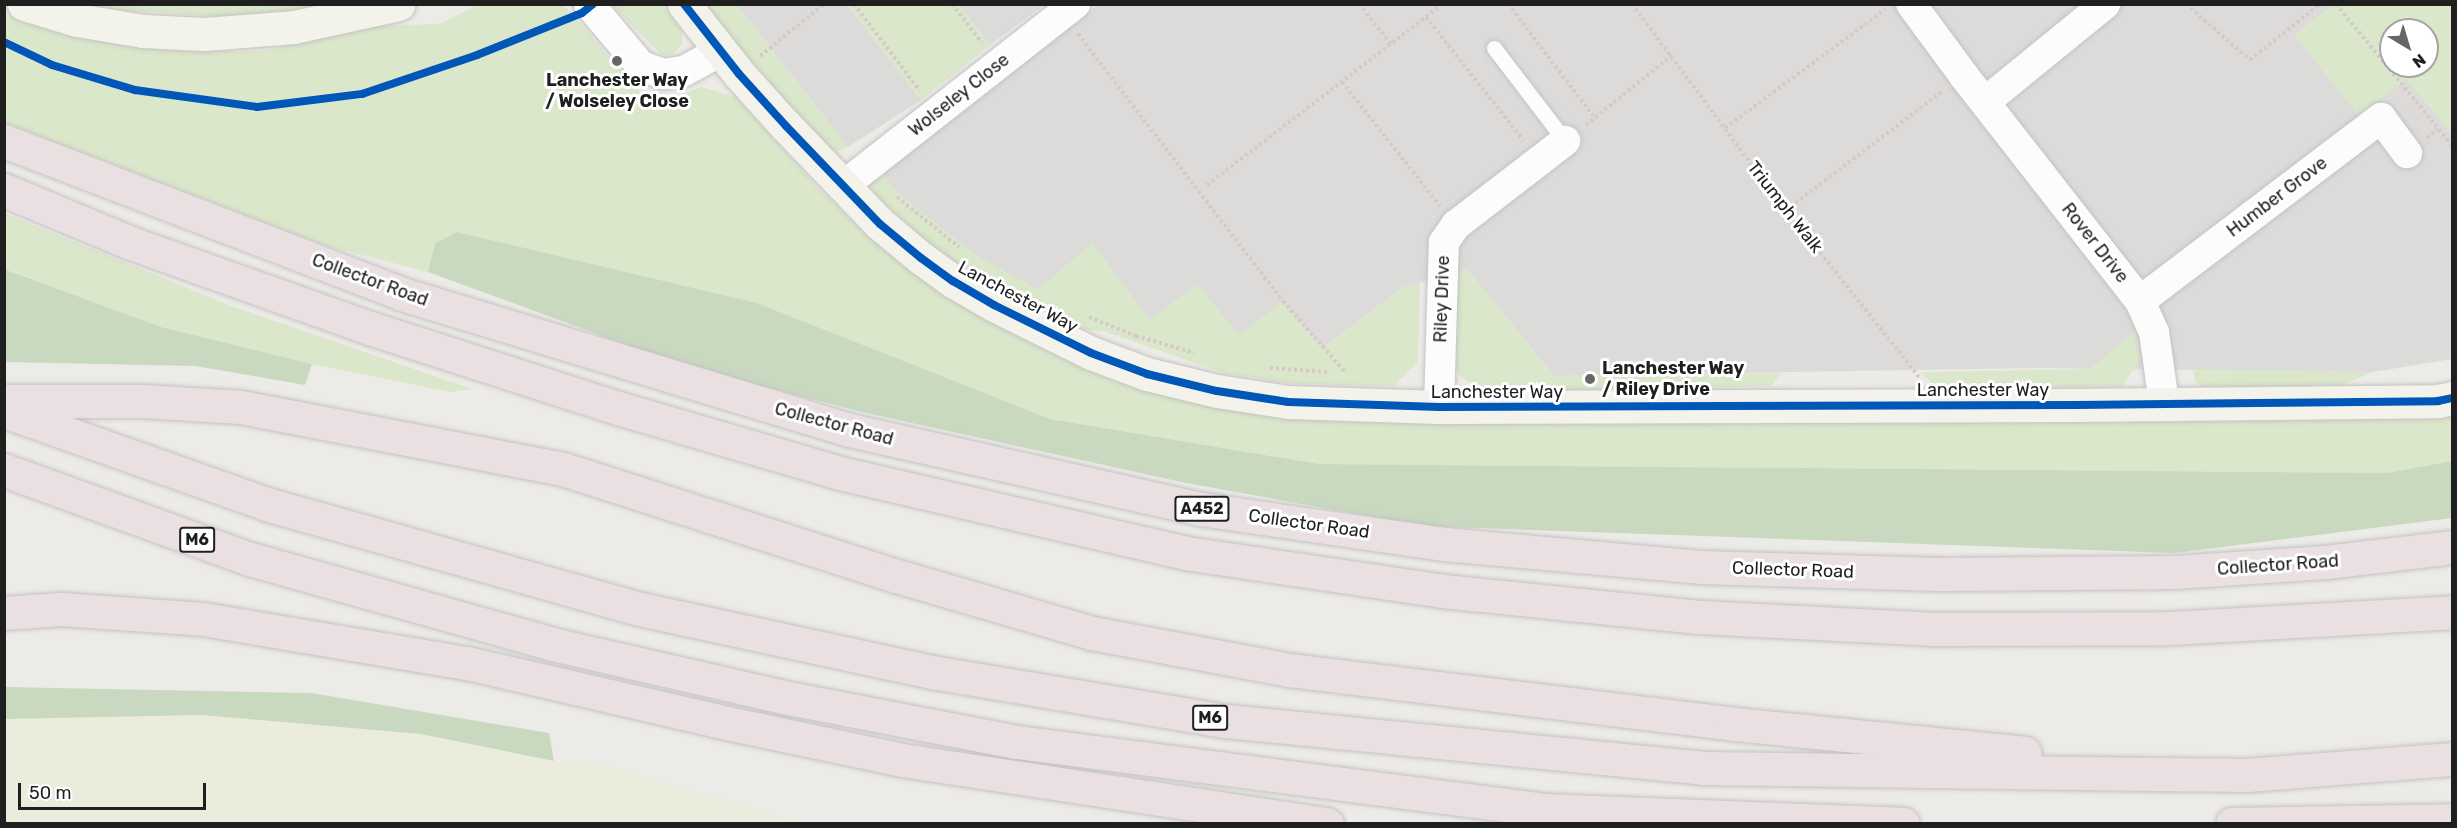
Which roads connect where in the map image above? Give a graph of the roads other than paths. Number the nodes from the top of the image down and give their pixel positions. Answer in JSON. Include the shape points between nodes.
{"nodes":[{"id":1,"x":24,"y":4,"type":"edge"},
{"id":2,"x":399,"y":4,"type":"edge"},
{"id":3,"x":589,"y":4,"type":"edge"},
{"id":4,"x":684,"y":4,"type":"edge"},
{"id":5,"x":1911,"y":4,"type":"edge"},
{"id":6,"x":2105,"y":4,"type":"edge"},
{"id":7,"x":1069,"y":9,"type":"edge"},
{"id":8,"x":1494,"y":48,"type":"dead end"},
{"id":9,"x":749,"y":58,"type":"junction"},
{"id":10,"x":1985,"y":102,"type":"junction"},
{"id":11,"x":4,"y":141,"type":"edge"},
{"id":12,"x":1565,"y":141,"type":"joint"},
{"id":13,"x":2407,"y":153,"type":"dead end"},
{"id":14,"x":843,"y":186,"type":"junction"},
{"id":15,"x":4,"y":190,"type":"edge"},
{"id":16,"x":2140,"y":301,"type":"junction"},
{"id":17,"x":2452,"y":398,"type":"edge"},
{"id":18,"x":4,"y":401,"type":"edge"},
{"id":19,"x":2164,"y":403,"type":"junction"},
{"id":20,"x":1439,"y":407,"type":"junction"},
{"id":21,"x":4,"y":411,"type":"edge"},
{"id":22,"x":4,"y":470,"type":"edge"},
{"id":23,"x":2452,"y":540,"type":"edge"},
{"id":24,"x":2452,"y":547,"type":"edge"},
{"id":25,"x":2326,"y":562,"type":"junction"},
{"id":26,"x":2452,"y":612,"type":"edge"},
{"id":27,"x":4,"y":613,"type":"edge"},
{"id":28,"x":2452,"y":759,"type":"edge"},
{"id":29,"x":2247,"y":775,"type":"junction"},
{"id":30,"x":2452,"y":820,"type":"edge"},
{"id":31,"x":1327,"y":824,"type":"edge"},
{"id":32,"x":1903,"y":824,"type":"edge"},
{"id":33,"x":2232,"y":824,"type":"edge"}],
"edges":[{"from":1,"to":2,"type":"street","via":[[88,22],[143,31],[204,34],[294,27]]},
{"from":3,"to":9,"type":"street","via":[[641,66],[657,72],[684,71]]},
{"from":4,"to":9,"type":"street","name":"Lanchester Way"},
{"from":5,"to":10,"type":"street","name":"Rover Drive"},
{"from":6,"to":10,"type":"street"},
{"from":7,"to":14,"type":"street","name":"Wolseley Close"},
{"from":8,"to":12,"type":"lane"},
{"from":9,"to":14,"type":"street","name":"Lanchester Way"},
{"from":10,"to":16,"type":"street","name":"Rover Drive"},
{"from":11,"to":25,"type":"highway","name":"Collector Road","number":"A452","via":[[402,294],[850,430],[1201,509],[1444,544],[1700,567],[1998,574],[2175,572]]},
{"from":12,"to":20,"type":"street","name":"Riley Drive","via":[[1456,225],[1444,242]]},
{"from":13,"to":16,"type":"street","name":"Humber Grove","via":[[2381,118]]},
{"from":14,"to":20,"type":"street","name":"Lanchester Way","via":[[880,224],[953,281],[1091,353],[1217,391],[1288,402]]},
{"from":15,"to":26,"type":"highway","via":[[131,243],[370,328],[618,408],[844,474],[1186,553],[1443,591],[1699,617],[1932,629],[2170,628]]},
{"from":16,"to":19,"type":"street","name":"Rover Drive","via":[[2154,332]]},
{"from":17,"to":19,"type":"street","name":"Lanchester Way"},
{"from":18,"to":29,"type":"highway","via":[[142,400],[241,407],[563,469],[897,576],[1092,633],[1290,670],[1736,724]]},
{"from":19,"to":20,"type":"street","name":"Lanchester Way"},
{"from":21,"to":29,"type":"highway","number":"M6","via":[[266,504],[640,609],[932,672],[1226,721],[1702,768]]},
{"from":22,"to":32,"type":"highway","number":"M6","via":[[250,560],[552,644],[783,698],[1017,742],[1545,810]]},
{"from":23,"to":25,"type":"street"},
{"from":24,"to":25,"type":"highway","name":"Collector Road","number":"A452"},
{"from":27,"to":31,"type":"highway","via":[[61,609],[203,619],[467,663],[902,760]]},
{"from":28,"to":29,"type":"highway","number":"M6"},
{"from":30,"to":33,"type":"highway"}]}
